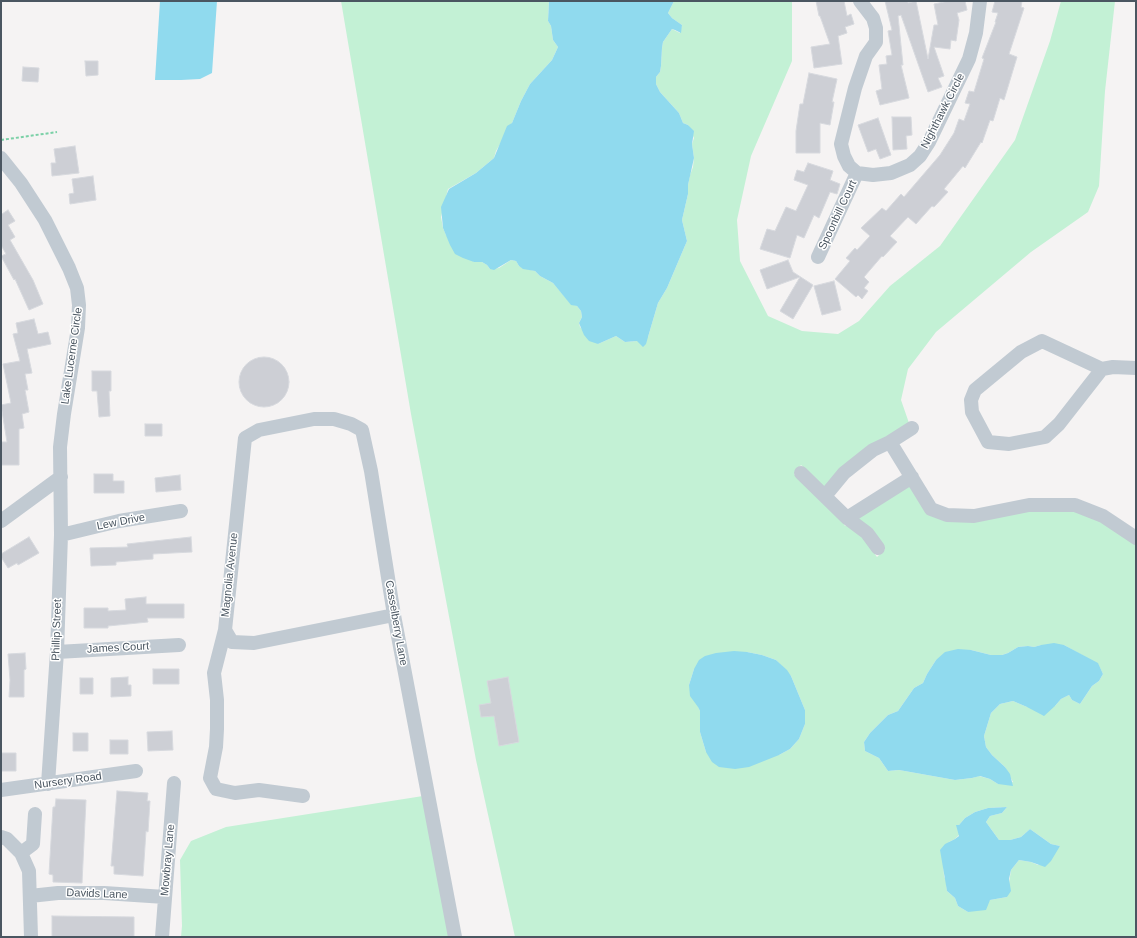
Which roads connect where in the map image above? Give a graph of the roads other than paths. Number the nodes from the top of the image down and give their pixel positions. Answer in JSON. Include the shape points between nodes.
{"nodes":[{"id":1,"x":860,"y":1,"type":"edge"},
{"id":2,"x":980,"y":1,"type":"edge"},
{"id":3,"x":1,"y":158,"type":"edge"},
{"id":4,"x":857,"y":173,"type":"junction"},
{"id":5,"x":818,"y":257,"type":"dead end"},
{"id":6,"x":1136,"y":368,"type":"edge"},
{"id":7,"x":1102,"y":369,"type":"junction"},
{"id":8,"x":912,"y":428,"type":"dead end"},
{"id":9,"x":245,"y":438,"type":"joint"},
{"id":10,"x":890,"y":442,"type":"junction"},
{"id":11,"x":801,"y":473,"type":"dead end"},
{"id":12,"x":61,"y":477,"type":"junction"},
{"id":13,"x":912,"y":477,"type":"junction"},
{"id":14,"x":825,"y":496,"type":"junction"},
{"id":15,"x":181,"y":511,"type":"dead end"},
{"id":16,"x":847,"y":518,"type":"junction"},
{"id":17,"x":1,"y":521,"type":"edge"},
{"id":18,"x":61,"y":535,"type":"junction"},
{"id":19,"x":1136,"y":538,"type":"edge"},
{"id":20,"x":878,"y":548,"type":"dead end"},
{"id":21,"x":394,"y":615,"type":"junction"},
{"id":22,"x":225,"y":630,"type":"junction"},
{"id":23,"x":179,"y":645,"type":"dead end"},
{"id":24,"x":57,"y":652,"type":"junction"},
{"id":25,"x":136,"y":771,"type":"dead end"},
{"id":26,"x":174,"y":783,"type":"dead end"},
{"id":27,"x":48,"y":784,"type":"junction"},
{"id":28,"x":1,"y":790,"type":"edge"},
{"id":29,"x":303,"y":796,"type":"dead end"},
{"id":30,"x":35,"y":814,"type":"dead end"},
{"id":31,"x":1,"y":837,"type":"edge"},
{"id":32,"x":22,"y":853,"type":"junction"},
{"id":33,"x":30,"y":896,"type":"junction"},
{"id":34,"x":165,"y":897,"type":"junction"},
{"id":35,"x":31,"y":937,"type":"edge"},
{"id":36,"x":162,"y":937,"type":"edge"},
{"id":37,"x":455,"y":937,"type":"edge"}],
"edges":[{"from":1,"to":4,"type":"street","via":[[873,18],[876,42],[866,56],[855,88],[841,144],[849,166]]},
{"from":2,"to":4,"type":"street","name":"Nighthawk Circle","via":[[976,33],[969,59],[920,156],[910,165],[891,173]]},
{"from":3,"to":12,"type":"street","name":"Lake Lucerne Circle","via":[[45,220],[77,288],[80,305],[60,447]]},
{"from":4,"to":5,"type":"street","name":"Spoonbill Court"},
{"from":6,"to":7,"type":"street"},
{"from":7,"to":7,"type":"street","via":[[1042,341],[1021,352],[976,390],[971,400],[972,412],[988,442],[1009,444],[1045,437],[1059,424]]},
{"from":8,"to":10,"type":"street"},
{"from":9,"to":21,"type":"street","name":"Casselberry Lane","via":[[259,430],[314,419],[334,419],[362,430]]},
{"from":9,"to":22,"type":"street","name":"Magnolia Avenue"},
{"from":10,"to":13,"type":"street"},
{"from":10,"to":14,"type":"street","via":[[872,450],[844,473]]},
{"from":11,"to":14,"type":"street"},
{"from":12,"to":17,"type":"street"},
{"from":12,"to":18,"type":"street","name":"Phillip Street"},
{"from":13,"to":16,"type":"street"},
{"from":13,"to":19,"type":"street","via":[[931,509],[947,515],[974,516],[1029,505],[1075,505],[1103,516]]},
{"from":14,"to":16,"type":"street"},
{"from":15,"to":18,"type":"street","name":"Lew Drive","via":[[119,521]]},
{"from":16,"to":20,"type":"street","via":[[867,533]]},
{"from":18,"to":24,"type":"street","name":"Phillip Street"},
{"from":21,"to":22,"type":"street","name":"Magnolia Avenue","via":[[254,643],[232,642]]},
{"from":21,"to":37,"type":"street","name":"Casselberry Lane"},
{"from":22,"to":29,"type":"street","via":[[214,673],[217,729],[210,778],[216,788],[235,793],[259,790]]},
{"from":23,"to":24,"type":"street","name":"James Court"},
{"from":24,"to":27,"type":"street","name":"Phillip Street"},
{"from":25,"to":27,"type":"street","name":"Nursery Road"},
{"from":26,"to":34,"type":"street","name":"Mowbray Lane"},
{"from":27,"to":28,"type":"street","name":"Nursery Road"},
{"from":30,"to":32,"type":"street","via":[[33,844]]},
{"from":31,"to":32,"type":"street","via":[[7,839]]},
{"from":32,"to":33,"type":"street","via":[[29,870]]},
{"from":33,"to":34,"type":"street","name":"Davids Lane","via":[[104,893]]},
{"from":33,"to":35,"type":"street"},
{"from":34,"to":36,"type":"street","name":"Mowbray Lane"}]}
